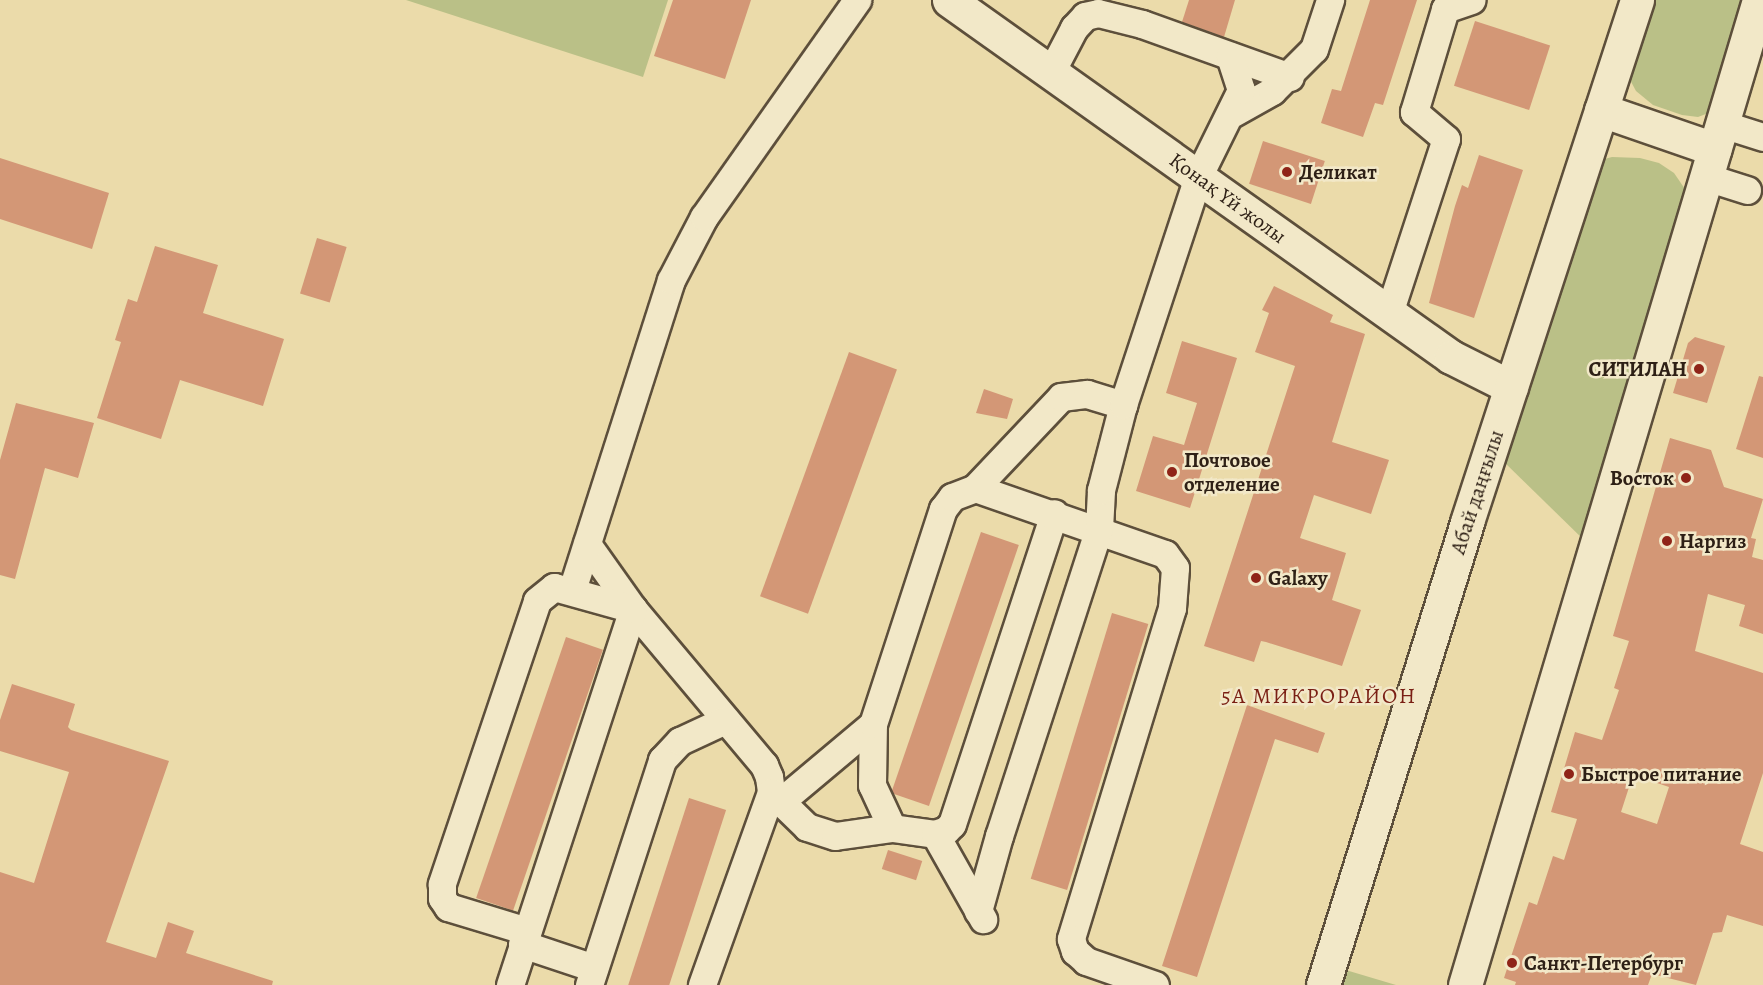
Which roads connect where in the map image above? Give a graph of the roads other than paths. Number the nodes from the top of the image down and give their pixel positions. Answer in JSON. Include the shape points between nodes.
{"nodes":[{"id":1,"x":857,"y":0,"type":"edge"},
{"id":2,"x":1330,"y":0,"type":"edge"},
{"id":3,"x":1471,"y":0,"type":"edge"},
{"id":4,"x":1637,"y":0,"type":"edge"},
{"id":5,"x":1759,"y":0,"type":"edge"},
{"id":6,"x":968,"y":6,"type":"edge"},
{"id":7,"x":1146,"y":12,"type":"edge"},
{"id":8,"x":1230,"y":56,"type":"junction"},
{"id":9,"x":1051,"y":72,"type":"junction"},
{"id":10,"x":1290,"y":77,"type":"junction"},
{"id":11,"x":1601,"y":110,"type":"junction"},
{"id":12,"x":1233,"y":113,"type":"junction"},
{"id":13,"x":1763,"y":137,"type":"edge"},
{"id":14,"x":1714,"y":150,"type":"junction"},
{"id":15,"x":1198,"y":177,"type":"junction"},
{"id":16,"x":1747,"y":190,"type":"dead end"},
{"id":17,"x":1389,"y":313,"type":"junction"},
{"id":18,"x":1511,"y":387,"type":"junction"},
{"id":19,"x":1123,"y":405,"type":"junction"},
{"id":20,"x":975,"y":488,"type":"junction"},
{"id":21,"x":1054,"y":513,"type":"junction"},
{"id":22,"x":1098,"y":529,"type":"junction"},
{"id":23,"x":586,"y":544,"type":"junction"},
{"id":24,"x":572,"y":590,"type":"junction"},
{"id":25,"x":633,"y":609,"type":"junction"},
{"id":26,"x":725,"y":720,"type":"junction"},
{"id":27,"x":873,"y":724,"type":"junction"},
{"id":28,"x":775,"y":797,"type":"junction"},
{"id":29,"x":892,"y":828,"type":"junction"},
{"id":30,"x":935,"y":834,"type":"junction"},
{"id":31,"x":524,"y":938,"type":"junction"},
{"id":32,"x":1092,"y":975,"type":"edge"},
{"id":33,"x":592,"y":976,"type":"edge"},
{"id":34,"x":510,"y":985,"type":"edge"},
{"id":35,"x":702,"y":985,"type":"edge"},
{"id":36,"x":1155,"y":985,"type":"edge"},
{"id":37,"x":1323,"y":985,"type":"edge"},
{"id":38,"x":1465,"y":985,"type":"edge"}],
"edges":[{"from":1,"to":23,"type":"street","via":[[704,217],[676,270]]},
{"from":2,"to":10,"type":"street","via":[[1314,50]]},
{"from":3,"to":17,"type":"street","via":[[1445,9],[1414,112],[1446,139]]},
{"from":4,"to":11,"type":"main road","name":"Абай даңғылы"},
{"from":5,"to":14,"type":"main road"},
{"from":6,"to":9,"type":"main road","name":"Қонақ Үй жолы"},
{"from":7,"to":8,"type":"street"},
{"from":7,"to":9,"type":"street","via":[[1085,16],[1063,44]]},
{"from":8,"to":10,"type":"street"},
{"from":8,"to":12,"type":"street","via":[[1241,90]]},
{"from":9,"to":15,"type":"main road","name":"Қонақ Үй жолы"},
{"from":10,"to":12,"type":"street"},
{"from":11,"to":14,"type":"main road"},
{"from":11,"to":18,"type":"main road","name":"Абай даңғылы"},
{"from":12,"to":15,"type":"street"},
{"from":13,"to":14,"type":"street"},
{"from":14,"to":16,"type":"street"},
{"from":14,"to":38,"type":"main road"},
{"from":15,"to":17,"type":"main road","name":"Қонақ Үй жолы"},
{"from":15,"to":19,"type":"street"},
{"from":17,"to":18,"type":"main road","name":"Қонақ Үй жолы","via":[[1451,357]]},
{"from":18,"to":37,"type":"main road","name":"Абай даңғылы"},
{"from":19,"to":20,"type":"street","via":[[1087,394],[1061,398]]},
{"from":19,"to":22,"type":"street","via":[[1101,490]]},
{"from":20,"to":21,"type":"street"},
{"from":20,"to":27,"type":"street","via":[[952,497],[943,509]]},
{"from":21,"to":22,"type":"street"},
{"from":21,"to":30,"type":"street","via":[[952,824]]},
{"from":22,"to":30,"type":"street","via":[[999,836],[983,919]]},
{"from":22,"to":32,"type":"street","via":[[1165,554],[1175,568],[1176,590],[1071,939]]},
{"from":23,"to":24,"type":"street"},
{"from":23,"to":25,"type":"street"},
{"from":24,"to":25,"type":"street"},
{"from":24,"to":31,"type":"street","via":[[554,587],[537,601],[442,884],[442,898],[448,907]]},
{"from":25,"to":26,"type":"street"},
{"from":25,"to":31,"type":"street"},
{"from":26,"to":28,"type":"street","via":[[764,765]]},
{"from":26,"to":33,"type":"street","via":[[680,741],[662,760]]},
{"from":27,"to":28,"type":"street"},
{"from":27,"to":29,"type":"street","via":[[872,785]]},
{"from":28,"to":29,"type":"street","via":[[807,827],[835,836]]},
{"from":28,"to":35,"type":"street"},
{"from":29,"to":30,"type":"street"},
{"from":31,"to":33,"type":"street"},
{"from":31,"to":34,"type":"street"},
{"from":32,"to":36,"type":"street"}]}
